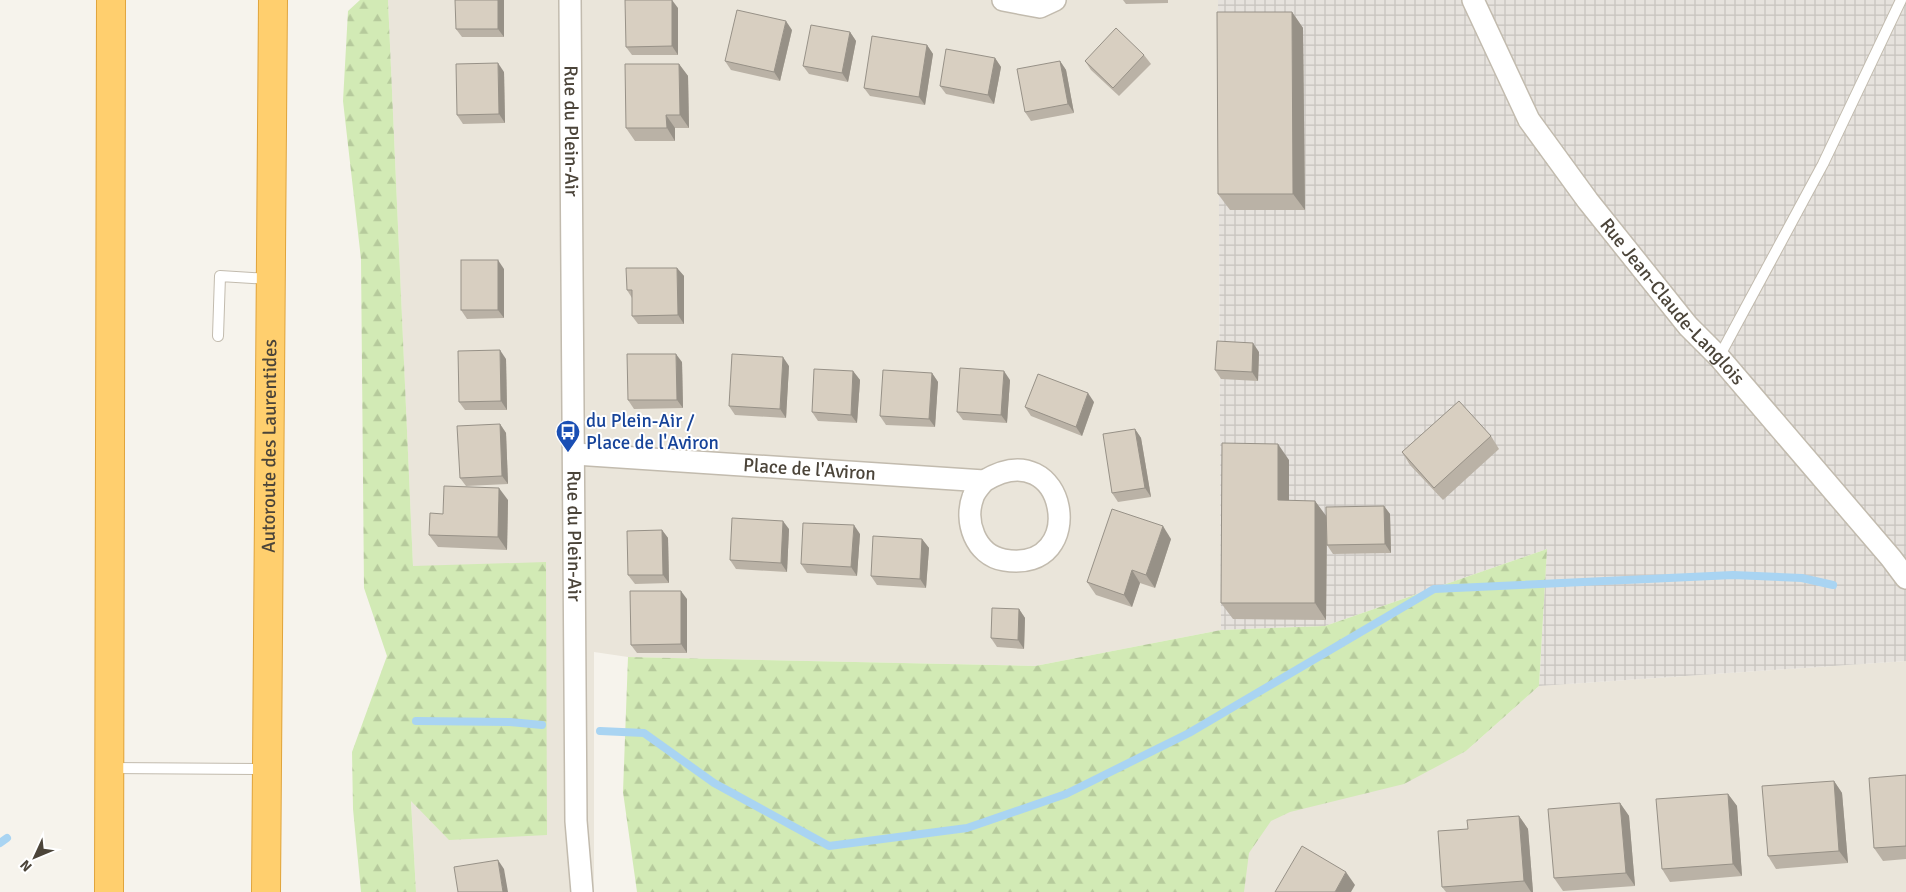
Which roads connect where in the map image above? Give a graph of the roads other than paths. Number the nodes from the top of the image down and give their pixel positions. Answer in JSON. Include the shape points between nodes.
{"nodes":[{"id":1,"x":111,"y":0,"type":"edge"},
{"id":2,"x":273,"y":0,"type":"edge"},
{"id":3,"x":570,"y":0,"type":"edge"},
{"id":4,"x":1003,"y":0,"type":"edge"},
{"id":5,"x":1056,"y":0,"type":"edge"},
{"id":6,"x":1473,"y":0,"type":"edge"},
{"id":7,"x":1901,"y":0,"type":"edge"},
{"id":8,"x":271,"y":279,"type":"junction"},
{"id":9,"x":218,"y":336,"type":"dead end"},
{"id":10,"x":1719,"y":357,"type":"junction"},
{"id":11,"x":575,"y":454,"type":"junction"},
{"id":12,"x":984,"y":481,"type":"junction"},
{"id":13,"x":1906,"y":578,"type":"edge"},
{"id":14,"x":110,"y":768,"type":"junction"},
{"id":15,"x":267,"y":770,"type":"junction"},
{"id":16,"x":109,"y":892,"type":"edge"},
{"id":17,"x":266,"y":892,"type":"edge"},
{"id":18,"x":582,"y":892,"type":"edge"}],
"edges":[{"from":1,"to":14,"type":"highway"},
{"from":2,"to":8,"type":"highway","name":"Autoroute des Laurentides"},
{"from":3,"to":11,"type":"street","name":"Rue du Plein-Air"},
{"from":4,"to":5,"type":"street","via":[[1040,7]]},
{"from":6,"to":10,"type":"street","name":"Rue Jean-Claude-Langlois","via":[[1529,120],[1605,223],[1688,326]]},
{"from":7,"to":10,"type":"lane","via":[[1823,164]]},
{"from":8,"to":9,"type":"lane","via":[[220,276]]},
{"from":8,"to":15,"type":"highway","name":"Autoroute des Laurentides"},
{"from":10,"to":13,"type":"street","name":"Rue Jean-Claude-Langlois"},
{"from":11,"to":12,"type":"street","name":"Place de l'Aviron"},
{"from":11,"to":18,"type":"street","name":"Rue du Plein-Air","via":[[576,821]]},
{"from":12,"to":12,"type":"street","name":"Place de l'Aviron","via":[[969,510],[970,526],[981,547],[1001,560],[1017,562],[1046,550],[1056,537],[1060,522],[1059,506],[1053,491],[1028,472],[1012,470]]},
{"from":14,"to":15,"type":"lane"},
{"from":14,"to":16,"type":"highway"},
{"from":15,"to":17,"type":"highway","name":"Autoroute des Laurentides"}]}
